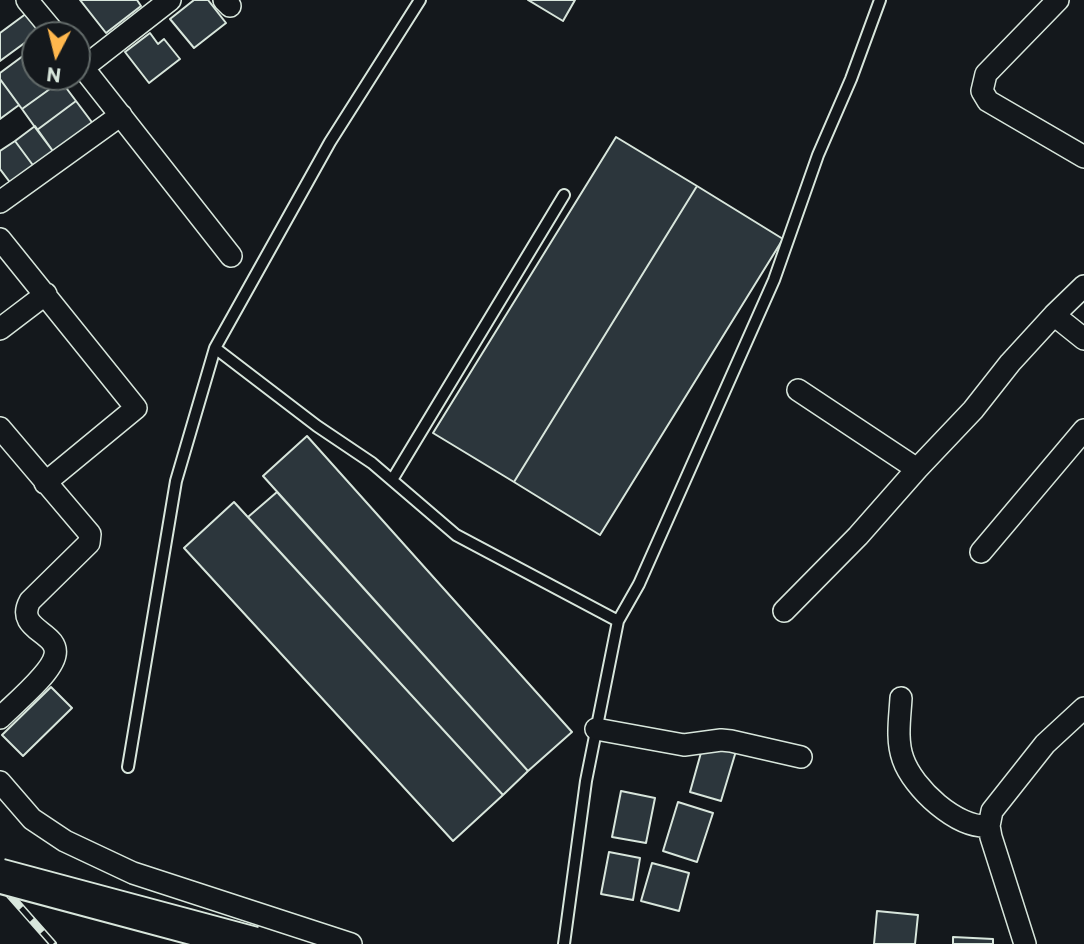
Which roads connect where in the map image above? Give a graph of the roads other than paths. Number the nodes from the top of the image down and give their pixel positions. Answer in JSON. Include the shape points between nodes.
{"nodes":[{"id":1,"x":27,"y":0,"type":"edge"},
{"id":2,"x":170,"y":0,"type":"edge"},
{"id":3,"x":420,"y":0,"type":"edge"},
{"id":4,"x":880,"y":0,"type":"edge"},
{"id":5,"x":1058,"y":0,"type":"edge"},
{"id":6,"x":44,"y":21,"type":"edge"},
{"id":7,"x":91,"y":56,"type":"edge"},
{"id":8,"x":91,"y":78,"type":"edge"},
{"id":9,"x":121,"y":115,"type":"junction"},
{"id":10,"x":1084,"y":157,"type":"edge"},
{"id":11,"x":564,"y":195,"type":"dead end"},
{"id":12,"x":0,"y":202,"type":"edge"},
{"id":13,"x":0,"y":239,"type":"edge"},
{"id":14,"x":231,"y":256,"type":"dead end"},
{"id":15,"x":1084,"y":286,"type":"edge"},
{"id":16,"x":46,"y":294,"type":"junction"},
{"id":17,"x":1054,"y":315,"type":"junction"},
{"id":18,"x":0,"y":329,"type":"edge"},
{"id":19,"x":1084,"y":339,"type":"edge"},
{"id":20,"x":215,"y":348,"type":"junction"},
{"id":21,"x":798,"y":390,"type":"dead end"},
{"id":22,"x":0,"y":428,"type":"edge"},
{"id":23,"x":1084,"y":430,"type":"edge"},
{"id":24,"x":917,"y":469,"type":"junction"},
{"id":25,"x":392,"y":480,"type":"junction"},
{"id":26,"x":45,"y":483,"type":"junction"},
{"id":27,"x":981,"y":552,"type":"dead end"},
{"id":28,"x":784,"y":611,"type":"dead end"},
{"id":29,"x":618,"y":621,"type":"junction"},
{"id":30,"x":901,"y":698,"type":"dead end"},
{"id":31,"x":1084,"y":708,"type":"edge"},
{"id":32,"x":0,"y":718,"type":"edge"},
{"id":33,"x":596,"y":729,"type":"junction"},
{"id":34,"x":801,"y":757,"type":"dead end"},
{"id":35,"x":128,"y":767,"type":"dead end"},
{"id":36,"x":0,"y":782,"type":"edge"},
{"id":37,"x":989,"y":826,"type":"junction"},
{"id":38,"x":133,"y":873,"type":"junction"},
{"id":39,"x":0,"y":876,"type":"edge"},
{"id":40,"x":191,"y":944,"type":"edge"},
{"id":41,"x":254,"y":944,"type":"edge"},
{"id":42,"x":351,"y":944,"type":"edge"},
{"id":43,"x":564,"y":944,"type":"edge"},
{"id":44,"x":1025,"y":944,"type":"edge"}],
"edges":[{"from":1,"to":6,"type":"street"},
{"from":2,"to":7,"type":"street"},
{"from":3,"to":20,"type":"lane","via":[[330,142]]},
{"from":4,"to":29,"type":"lane","via":[[817,155],[774,280],[639,584]]},
{"from":5,"to":10,"type":"street","via":[[986,74],[982,90],[988,101]]},
{"from":8,"to":9,"type":"street"},
{"from":9,"to":12,"type":"street"},
{"from":9,"to":14,"type":"street"},
{"from":11,"to":25,"type":"lane"},
{"from":13,"to":16,"type":"street"},
{"from":15,"to":17,"type":"street"},
{"from":16,"to":18,"type":"street"},
{"from":16,"to":26,"type":"street","via":[[136,408]]},
{"from":17,"to":19,"type":"street"},
{"from":17,"to":24,"type":"street"},
{"from":20,"to":25,"type":"lane"},
{"from":20,"to":35,"type":"lane","via":[[176,481]]},
{"from":21,"to":24,"type":"street"},
{"from":22,"to":26,"type":"street"},
{"from":23,"to":27,"type":"street"},
{"from":24,"to":28,"type":"street"},
{"from":25,"to":29,"type":"lane","via":[[456,535]]},
{"from":26,"to":32,"type":"street","via":[[90,539],[30,600],[27,616],[56,653],[44,673]]},
{"from":29,"to":33,"type":"lane"},
{"from":30,"to":37,"type":"street","via":[[899,740],[912,774],[953,816],[967,824]]},
{"from":31,"to":37,"type":"street","via":[[1045,744],[1014,782],[992,811]]},
{"from":33,"to":34,"type":"street","via":[[684,745],[721,740]]},
{"from":33,"to":43,"type":"lane"},
{"from":36,"to":38,"type":"street","via":[[32,819],[65,841]]},
{"from":37,"to":44,"type":"street"},
{"from":38,"to":40,"type":"street"},
{"from":38,"to":42,"type":"street"},
{"from":39,"to":41,"type":"main road","bridge":true}]}
